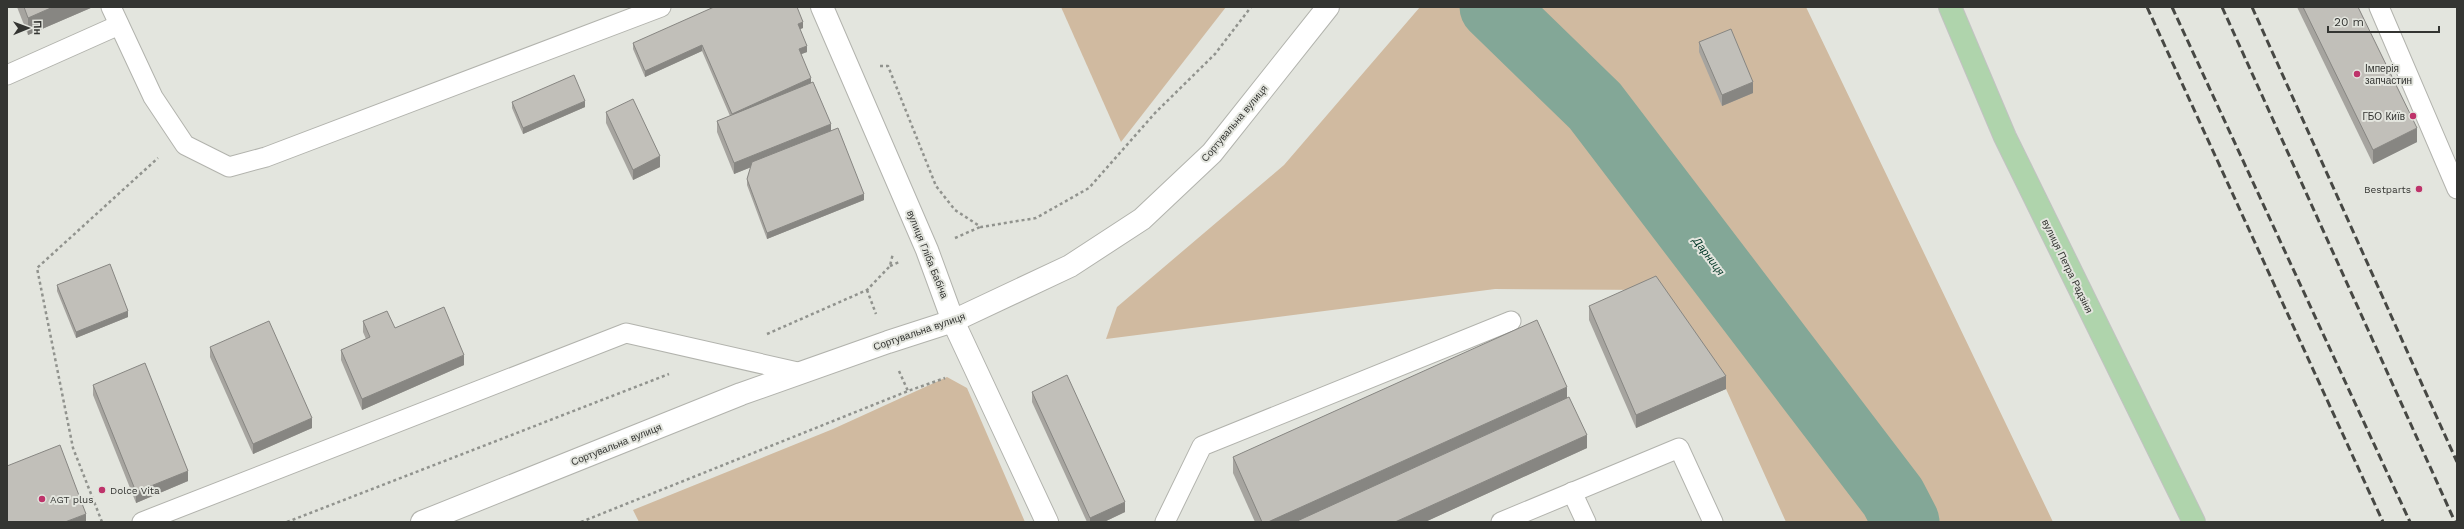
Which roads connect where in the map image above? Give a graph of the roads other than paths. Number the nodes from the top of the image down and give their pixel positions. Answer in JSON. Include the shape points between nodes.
{"nodes":[{"id":1,"x":111,"y":7,"type":"edge"},
{"id":2,"x":661,"y":7,"type":"edge"},
{"id":3,"x":822,"y":7,"type":"edge"},
{"id":4,"x":1950,"y":7,"type":"edge"},
{"id":5,"x":2379,"y":7,"type":"edge"},
{"id":6,"x":1322,"y":15,"type":"edge"},
{"id":7,"x":120,"y":25,"type":"junction"},
{"id":8,"x":8,"y":71,"type":"edge"},
{"id":9,"x":2457,"y":189,"type":"edge"},
{"id":10,"x":953,"y":321,"type":"junction"},
{"id":11,"x":1512,"y":321,"type":"dead end"},
{"id":12,"x":802,"y":373,"type":"junction"},
{"id":13,"x":1572,"y":492,"type":"junction"},
{"id":14,"x":142,"y":522,"type":"edge"},
{"id":15,"x":422,"y":522,"type":"edge"},
{"id":16,"x":1047,"y":522,"type":"edge"},
{"id":17,"x":1165,"y":522,"type":"edge"},
{"id":18,"x":1501,"y":522,"type":"edge"},
{"id":19,"x":1586,"y":522,"type":"edge"},
{"id":20,"x":1713,"y":522,"type":"edge"},
{"id":21,"x":2194,"y":522,"type":"edge"}],
"edges":[{"from":1,"to":7,"type":"lane"},
{"from":2,"to":7,"type":"lane","via":[[266,156],[229,167],[185,145],[154,97]]},
{"from":3,"to":10,"type":"street","name":"вулиця Гліба Бабіча","via":[[927,250]]},
{"from":4,"to":21,"type":"main road","name":"вулиця Петра Радзіня","via":[[2005,137]]},
{"from":5,"to":9,"type":"lane"},
{"from":6,"to":10,"type":"street","name":"Сортувальна вулиця","via":[[1212,153],[1142,219],[1070,266]]},
{"from":7,"to":8,"type":"lane"},
{"from":10,"to":12,"type":"street","name":"Сортувальна вулиця"},
{"from":10,"to":16,"type":"street","name":"вулиця Гліба Бабіча"},
{"from":11,"to":17,"type":"lane","via":[[1202,446]]},
{"from":12,"to":14,"type":"lane","via":[[626,333]]},
{"from":12,"to":15,"type":"street","name":"Сортувальна вулиця","via":[[741,394]]},
{"from":13,"to":18,"type":"lane"},
{"from":13,"to":19,"type":"lane"},
{"from":13,"to":20,"type":"lane","via":[[1678,448]]}]}
